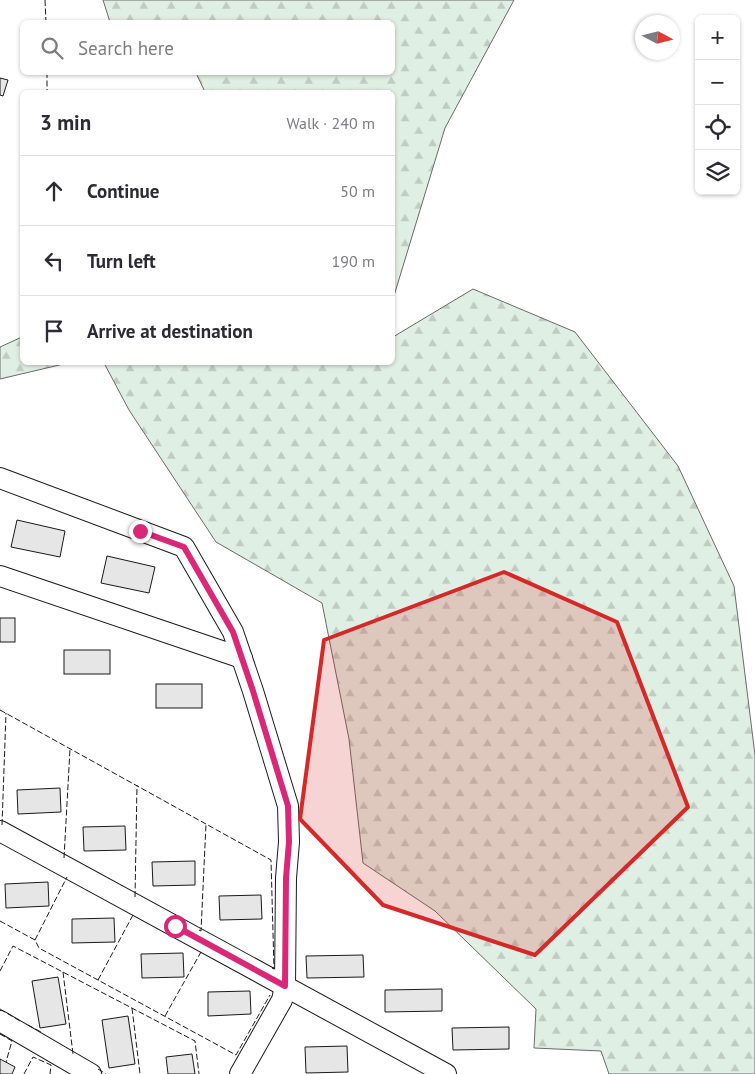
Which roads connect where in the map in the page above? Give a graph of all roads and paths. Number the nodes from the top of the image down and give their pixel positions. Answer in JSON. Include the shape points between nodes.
{"nodes":[{"id":1,"x":0,"y":478,"type":"edge"},
{"id":2,"x":0,"y":576,"type":"edge"},
{"id":3,"x":242,"y":658,"type":"junction"},
{"id":4,"x":0,"y":831,"type":"edge"},
{"id":5,"x":285,"y":986,"type":"junction"},
{"id":6,"x":0,"y":1021,"type":"edge"},
{"id":7,"x":91,"y":1074,"type":"edge"},
{"id":8,"x":240,"y":1074,"type":"edge"},
{"id":9,"x":446,"y":1074,"type":"edge"}],
"edges":[{"from":1,"to":3,"type":"street","via":[[184,547],[233,632]]},
{"from":2,"to":3,"type":"street"},
{"from":3,"to":5,"type":"street","via":[[288,806]]},
{"from":4,"to":5,"type":"street"},
{"from":5,"to":8,"type":"street","via":[[282,1000]]},
{"from":5,"to":9,"type":"street"},
{"from":6,"to":7,"type":"street"}]}
